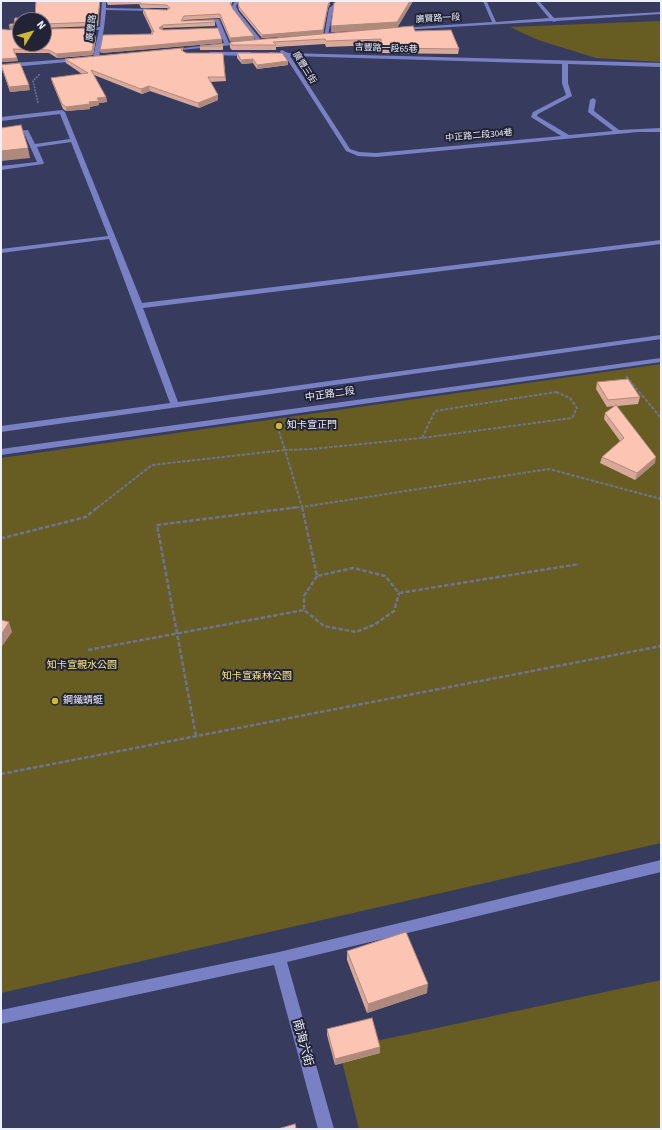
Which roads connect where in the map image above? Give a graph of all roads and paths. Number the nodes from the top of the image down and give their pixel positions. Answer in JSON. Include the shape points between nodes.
{"nodes":[{"id":1,"x":104,"y":1,"type":"edge"},
{"id":2,"x":236,"y":1,"type":"edge"},
{"id":3,"x":537,"y":1,"type":"edge"},
{"id":4,"x":351,"y":2,"type":"edge"},
{"id":5,"x":485,"y":2,"type":"edge"},
{"id":6,"x":103,"y":9,"type":"junction"},
{"id":7,"x":160,"y":10,"type":"edge"},
{"id":8,"x":661,"y":13,"type":"edge"},
{"id":9,"x":189,"y":21,"type":"edge"},
{"id":10,"x":554,"y":21,"type":"junction"},
{"id":11,"x":495,"y":24,"type":"junction"},
{"id":12,"x":102,"y":28,"type":"junction"},
{"id":13,"x":213,"y":28,"type":"edge"},
{"id":14,"x":220,"y":28,"type":"junction"},
{"id":15,"x":73,"y":29,"type":"edge"},
{"id":16,"x":392,"y":30,"type":"edge"},
{"id":17,"x":333,"y":35,"type":"edge"},
{"id":18,"x":319,"y":36,"type":"edge"},
{"id":19,"x":326,"y":36,"type":"junction"},
{"id":20,"x":268,"y":41,"type":"edge"},
{"id":21,"x":253,"y":42,"type":"edge"},
{"id":22,"x":260,"y":42,"type":"junction"},
{"id":23,"x":247,"y":43,"type":"edge"},
{"id":24,"x":227,"y":44,"type":"junction"},
{"id":25,"x":280,"y":49,"type":"edge"},
{"id":26,"x":190,"y":54,"type":"edge"},
{"id":27,"x":206,"y":54,"type":"edge"},
{"id":28,"x":254,"y":54,"type":"edge"},
{"id":29,"x":262,"y":54,"type":"edge"},
{"id":30,"x":286,"y":54,"type":"junction"},
{"id":31,"x":96,"y":57,"type":"junction"},
{"id":32,"x":103,"y":57,"type":"edge"},
{"id":33,"x":565,"y":63,"type":"junction"},
{"id":34,"x":661,"y":65,"type":"edge"},
{"id":35,"x":1,"y":66,"type":"edge"},
{"id":36,"x":41,"y":74,"type":"dead end"},
{"id":37,"x":593,"y":100,"type":"dead end"},
{"id":38,"x":321,"y":109,"type":"joint"},
{"id":39,"x":41,"y":114,"type":"junction"},
{"id":40,"x":1,"y":119,"type":"edge"},
{"id":41,"x":661,"y":130,"type":"edge"},
{"id":42,"x":618,"y":132,"type":"junction"},
{"id":43,"x":1,"y":134,"type":"edge"},
{"id":44,"x":568,"y":136,"type":"junction"},
{"id":45,"x":73,"y":140,"type":"junction"},
{"id":46,"x":32,"y":146,"type":"junction"},
{"id":47,"x":1,"y":168,"type":"edge"},
{"id":48,"x":112,"y":237,"type":"junction"},
{"id":49,"x":661,"y":242,"type":"edge"},
{"id":50,"x":1,"y":251,"type":"edge"},
{"id":51,"x":139,"y":306,"type":"junction"},
{"id":52,"x":661,"y":337,"type":"edge"},
{"id":53,"x":661,"y":360,"type":"edge"},
{"id":54,"x":618,"y":367,"type":"junction"},
{"id":55,"x":175,"y":404,"type":"junction"},
{"id":56,"x":273,"y":414,"type":"junction"},
{"id":57,"x":661,"y":418,"type":"edge"},
{"id":58,"x":1,"y":429,"type":"edge"},
{"id":59,"x":422,"y":438,"type":"junction"},
{"id":60,"x":285,"y":450,"type":"junction"},
{"id":61,"x":1,"y":452,"type":"edge"},
{"id":62,"x":661,"y":499,"type":"edge"},
{"id":63,"x":302,"y":507,"type":"junction"},
{"id":64,"x":1,"y":537,"type":"edge"},
{"id":65,"x":579,"y":564,"type":"dead end"},
{"id":66,"x":317,"y":576,"type":"junction"},
{"id":67,"x":399,"y":593,"type":"junction"},
{"id":68,"x":304,"y":610,"type":"junction"},
{"id":69,"x":178,"y":634,"type":"junction"},
{"id":70,"x":661,"y":646,"type":"edge"},
{"id":71,"x":88,"y":650,"type":"dead end"},
{"id":72,"x":196,"y":736,"type":"junction"},
{"id":73,"x":1,"y":774,"type":"edge"},
{"id":74,"x":661,"y":866,"type":"edge"},
{"id":75,"x":279,"y":958,"type":"junction"},
{"id":76,"x":1,"y":1017,"type":"edge"},
{"id":77,"x":326,"y":1129,"type":"edge"}],
"edges":[{"from":1,"to":6,"type":"street","name":"廣豐路"},
{"from":2,"to":22,"type":"street","via":[[236,11]]},
{"from":3,"to":10,"type":"street"},
{"from":4,"to":19,"type":"street","via":[[339,3],[331,8]]},
{"from":5,"to":11,"type":"street"},
{"from":6,"to":7,"type":"street"},
{"from":6,"to":12,"type":"street","name":"廣豐路"},
{"from":8,"to":10,"type":"street","name":"廣賢路一段"},
{"from":9,"to":14,"type":"street","via":[[217,20]]},
{"from":10,"to":11,"type":"street","name":"廣賢路一段"},
{"from":11,"to":16,"type":"street","name":"廣賢路一段"},
{"from":12,"to":15,"type":"street"},
{"from":12,"to":31,"type":"street","name":"廣豐路"},
{"from":13,"to":14,"type":"street"},
{"from":14,"to":24,"type":"street"},
{"from":17,"to":19,"type":"street"},
{"from":18,"to":19,"type":"street"},
{"from":20,"to":22,"type":"street"},
{"from":21,"to":22,"type":"street"},
{"from":23,"to":24,"type":"street"},
{"from":24,"to":26,"type":"street","via":[[166,52]]},
{"from":25,"to":30,"type":"street","name":"廣豐三街"},
{"from":27,"to":28,"type":"street"},
{"from":29,"to":30,"type":"street","name":"吉豐路一段65巷"},
{"from":30,"to":33,"type":"street","name":"吉豐路一段65巷"},
{"from":30,"to":38,"type":"street","name":"廣豐三街"},
{"from":31,"to":32,"type":"street"},
{"from":31,"to":35,"type":"street"},
{"from":33,"to":34,"type":"street","name":"吉豐路一段65巷"},
{"from":33,"to":44,"type":"street","via":[[565,83],[569,96],[535,112],[534,117]]},
{"from":36,"to":39,"type":"path","via":[[33,81]]},
{"from":37,"to":42,"type":"street","via":[[591,112]]},
{"from":38,"to":44,"type":"street","name":"中正路二段304巷","via":[[348,150],[358,154],[376,155]]},
{"from":39,"to":40,"type":"street"},
{"from":39,"to":45,"type":"street","via":[[62,112]]},
{"from":41,"to":42,"type":"street","name":"中正路二段304巷"},
{"from":42,"to":44,"type":"street","name":"中正路二段304巷"},
{"from":43,"to":46,"type":"street","via":[[26,131]]},
{"from":45,"to":46,"type":"street"},
{"from":45,"to":48,"type":"street"},
{"from":46,"to":47,"type":"street","via":[[41,163]]},
{"from":48,"to":50,"type":"street"},
{"from":48,"to":51,"type":"street"},
{"from":49,"to":51,"type":"street"},
{"from":51,"to":55,"type":"street"},
{"from":52,"to":55,"type":"street"},
{"from":53,"to":54,"type":"street","name":"中正路二段"},
{"from":54,"to":56,"type":"street","name":"中正路二段"},
{"from":54,"to":57,"type":"path"},
{"from":55,"to":58,"type":"street"},
{"from":56,"to":60,"type":"path"},
{"from":56,"to":61,"type":"street","name":"中正路二段"},
{"from":59,"to":59,"type":"path","via":[[572,418],[577,408],[570,398],[556,392],[436,411]]},
{"from":59,"to":60,"type":"path"},
{"from":60,"to":63,"type":"path"},
{"from":60,"to":64,"type":"path","via":[[152,465],[86,517]]},
{"from":62,"to":63,"type":"path","via":[[549,469]]},
{"from":63,"to":66,"type":"path"},
{"from":63,"to":69,"type":"path","via":[[157,525]]},
{"from":65,"to":67,"type":"path"},
{"from":66,"to":67,"type":"path","via":[[353,568],[385,576]]},
{"from":66,"to":68,"type":"path","via":[[304,596]]},
{"from":67,"to":68,"type":"path","via":[[394,611],[374,625],[356,632],[324,626]]},
{"from":68,"to":69,"type":"path"},
{"from":69,"to":71,"type":"path"},
{"from":69,"to":72,"type":"path"},
{"from":70,"to":72,"type":"path"},
{"from":72,"to":73,"type":"path"},
{"from":74,"to":75,"type":"street"},
{"from":75,"to":76,"type":"street"},
{"from":75,"to":77,"type":"street","name":"南海六街"}]}
